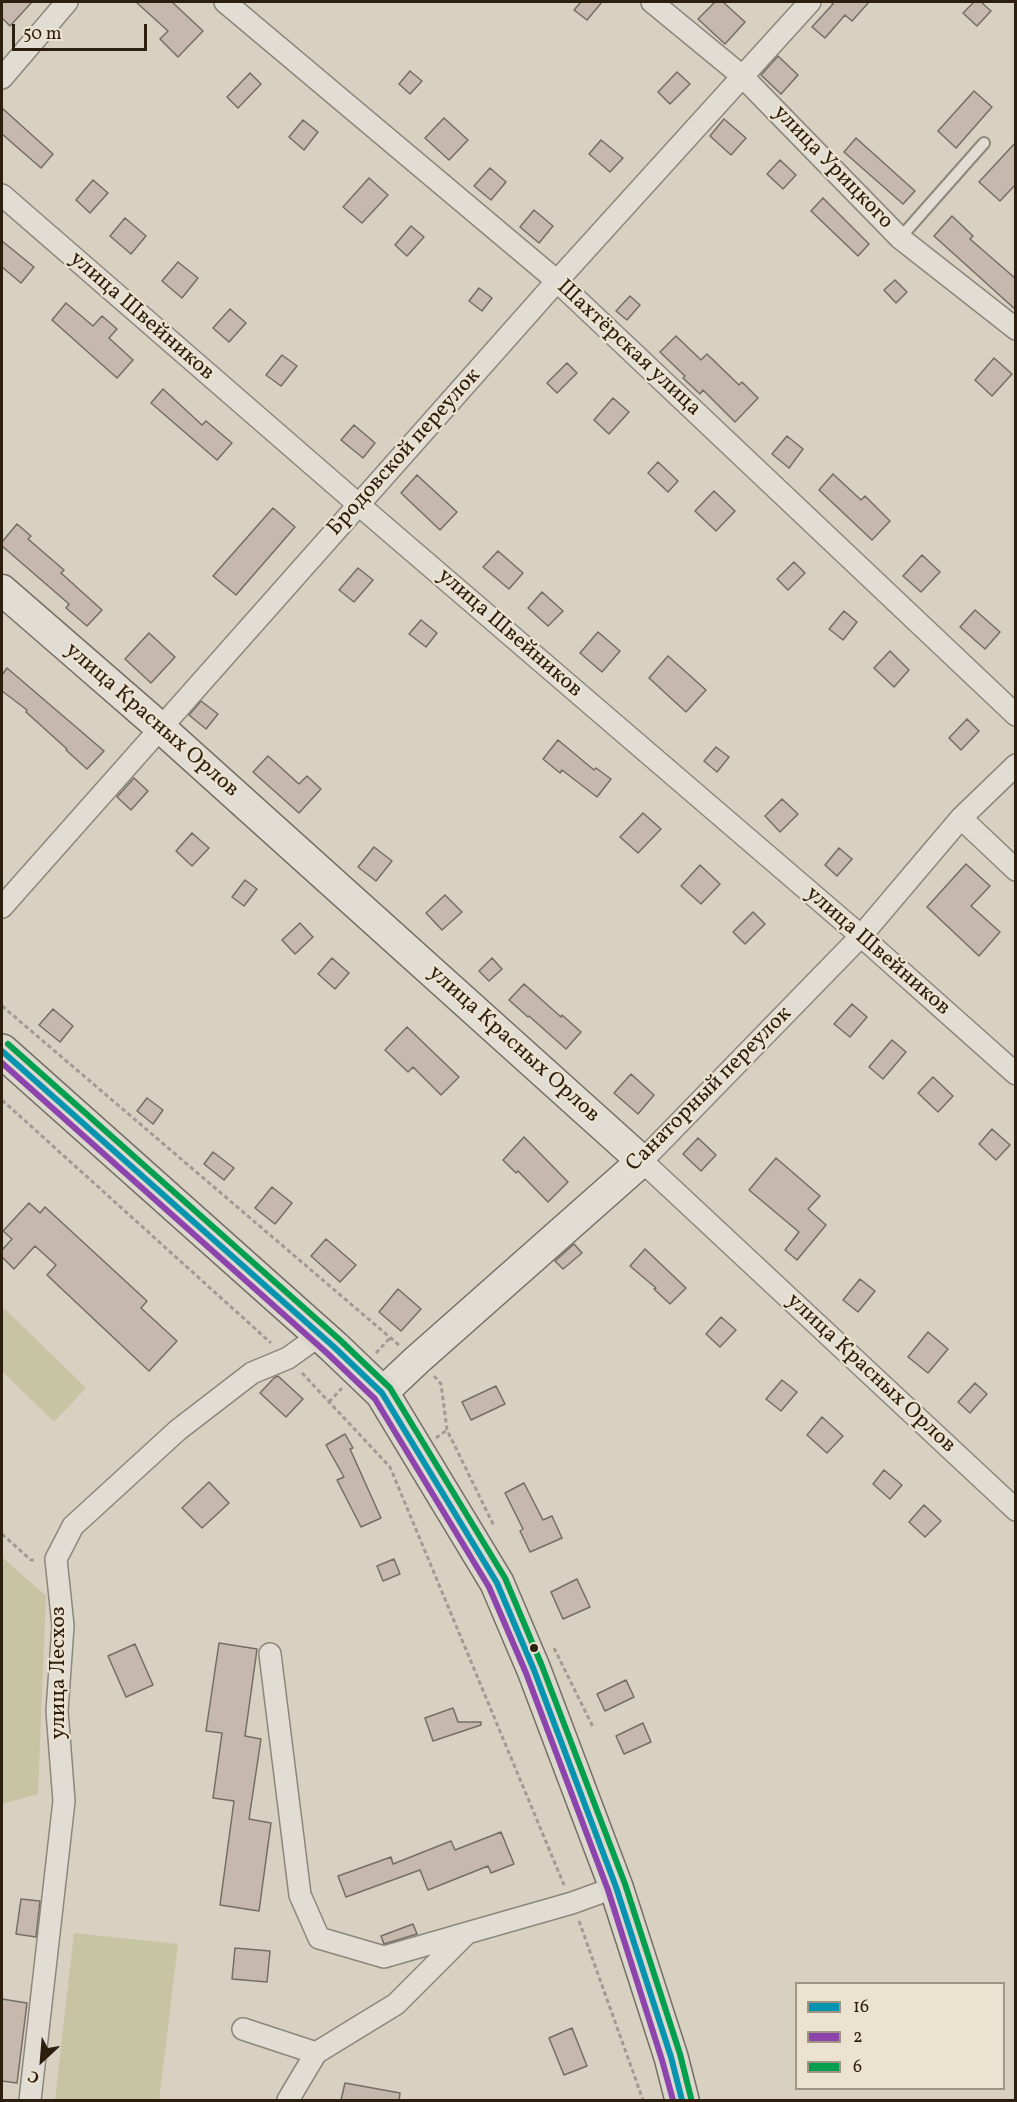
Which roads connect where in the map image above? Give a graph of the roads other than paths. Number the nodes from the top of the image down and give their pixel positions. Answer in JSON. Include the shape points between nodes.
{"nodes":[{"id":1,"x":67,"y":2,"type":"edge"},
{"id":2,"x":225,"y":2,"type":"edge"},
{"id":3,"x":652,"y":2,"type":"edge"},
{"id":4,"x":810,"y":2,"type":"edge"},
{"id":5,"x":742,"y":76,"type":"junction"},
{"id":6,"x":2,"y":78,"type":"edge"},
{"id":7,"x":984,"y":143,"type":"dead end"},
{"id":8,"x":2,"y":195,"type":"edge"},
{"id":9,"x":900,"y":238,"type":"junction"},
{"id":10,"x":557,"y":281,"type":"junction"},
{"id":11,"x":1016,"y":329,"type":"edge"},
{"id":12,"x":359,"y":505,"type":"junction"},
{"id":13,"x":2,"y":590,"type":"edge"},
{"id":14,"x":1016,"y":715,"type":"edge"},
{"id":15,"x":162,"y":729,"type":"junction"},
{"id":16,"x":1016,"y":765,"type":"edge"},
{"id":17,"x":961,"y":818,"type":"junction"},
{"id":18,"x":1016,"y":870,"type":"edge"},
{"id":19,"x":2,"y":907,"type":"edge"},
{"id":20,"x":861,"y":936,"type":"junction"},
{"id":21,"x":2,"y":1051,"type":"edge"},
{"id":22,"x":1016,"y":1074,"type":"edge"},
{"id":23,"x":642,"y":1161,"type":"junction"},
{"id":24,"x":320,"y":1335,"type":"junction"},
{"id":25,"x":382,"y":1394,"type":"junction"},
{"id":26,"x":1016,"y":1510,"type":"edge"},
{"id":27,"x":270,"y":1654,"type":"dead end"},
{"id":28,"x":616,"y":1887,"type":"junction"},
{"id":29,"x":467,"y":1933,"type":"junction"},
{"id":30,"x":243,"y":2029,"type":"dead end"},
{"id":31,"x":316,"y":2053,"type":"junction"},
{"id":32,"x":30,"y":2100,"type":"edge"},
{"id":33,"x":288,"y":2100,"type":"edge"},
{"id":34,"x":682,"y":2100,"type":"edge"}],
"edges":[{"from":1,"to":6,"type":"street"},
{"from":2,"to":10,"type":"street","name":"Шахтёрская улица"},
{"from":3,"to":5,"type":"street","name":"улица Урицкого"},
{"from":4,"to":5,"type":"street","name":"Бродовской переулок"},
{"from":5,"to":9,"type":"street","name":"улица Урицкого"},
{"from":5,"to":10,"type":"street","name":"Бродовской переулок"},
{"from":7,"to":9,"type":"lane"},
{"from":8,"to":12,"type":"street","name":"улица Швейников"},
{"from":9,"to":11,"type":"street","name":"улица Урицкого"},
{"from":10,"to":12,"type":"street","name":"Бродовской переулок"},
{"from":10,"to":14,"type":"street","name":"Шахтёрская улица"},
{"from":12,"to":15,"type":"street","name":"Бродовской переулок"},
{"from":12,"to":20,"type":"street","name":"улица Швейников"},
{"from":13,"to":15,"type":"street","name":"улица Красных Орлов"},
{"from":15,"to":19,"type":"street","name":"Бродовской переулок"},
{"from":15,"to":23,"type":"street","name":"улица Красных Орлов"},
{"from":16,"to":17,"type":"street","name":"Санаторный переулок"},
{"from":17,"to":18,"type":"street"},
{"from":17,"to":20,"type":"street","name":"Санаторный переулок"},
{"from":20,"to":22,"type":"street","name":"улица Швейников"},
{"from":20,"to":23,"type":"street","name":"Санаторный переулок"},
{"from":21,"to":24,"type":"main road"},
{"from":23,"to":25,"type":"street","name":"Санаторный переулок"},
{"from":23,"to":26,"type":"street","name":"улица Красных Орлов"},
{"from":24,"to":25,"type":"main road"},
{"from":24,"to":32,"type":"street","name":"улица Лесхоз","via":[[288,1358],[252,1374],[178,1430],[73,1526],[56,1559],[63,1626],[57,1711],[64,1801]]},
{"from":25,"to":28,"type":"main road","via":[[497,1583]]},
{"from":27,"to":29,"type":"street","via":[[300,1895],[320,1938],[384,1956]]},
{"from":28,"to":29,"type":"street"},
{"from":28,"to":34,"type":"main road"},
{"from":29,"to":31,"type":"street","via":[[396,2004]]},
{"from":30,"to":31,"type":"street"},
{"from":31,"to":33,"type":"street"}]}
